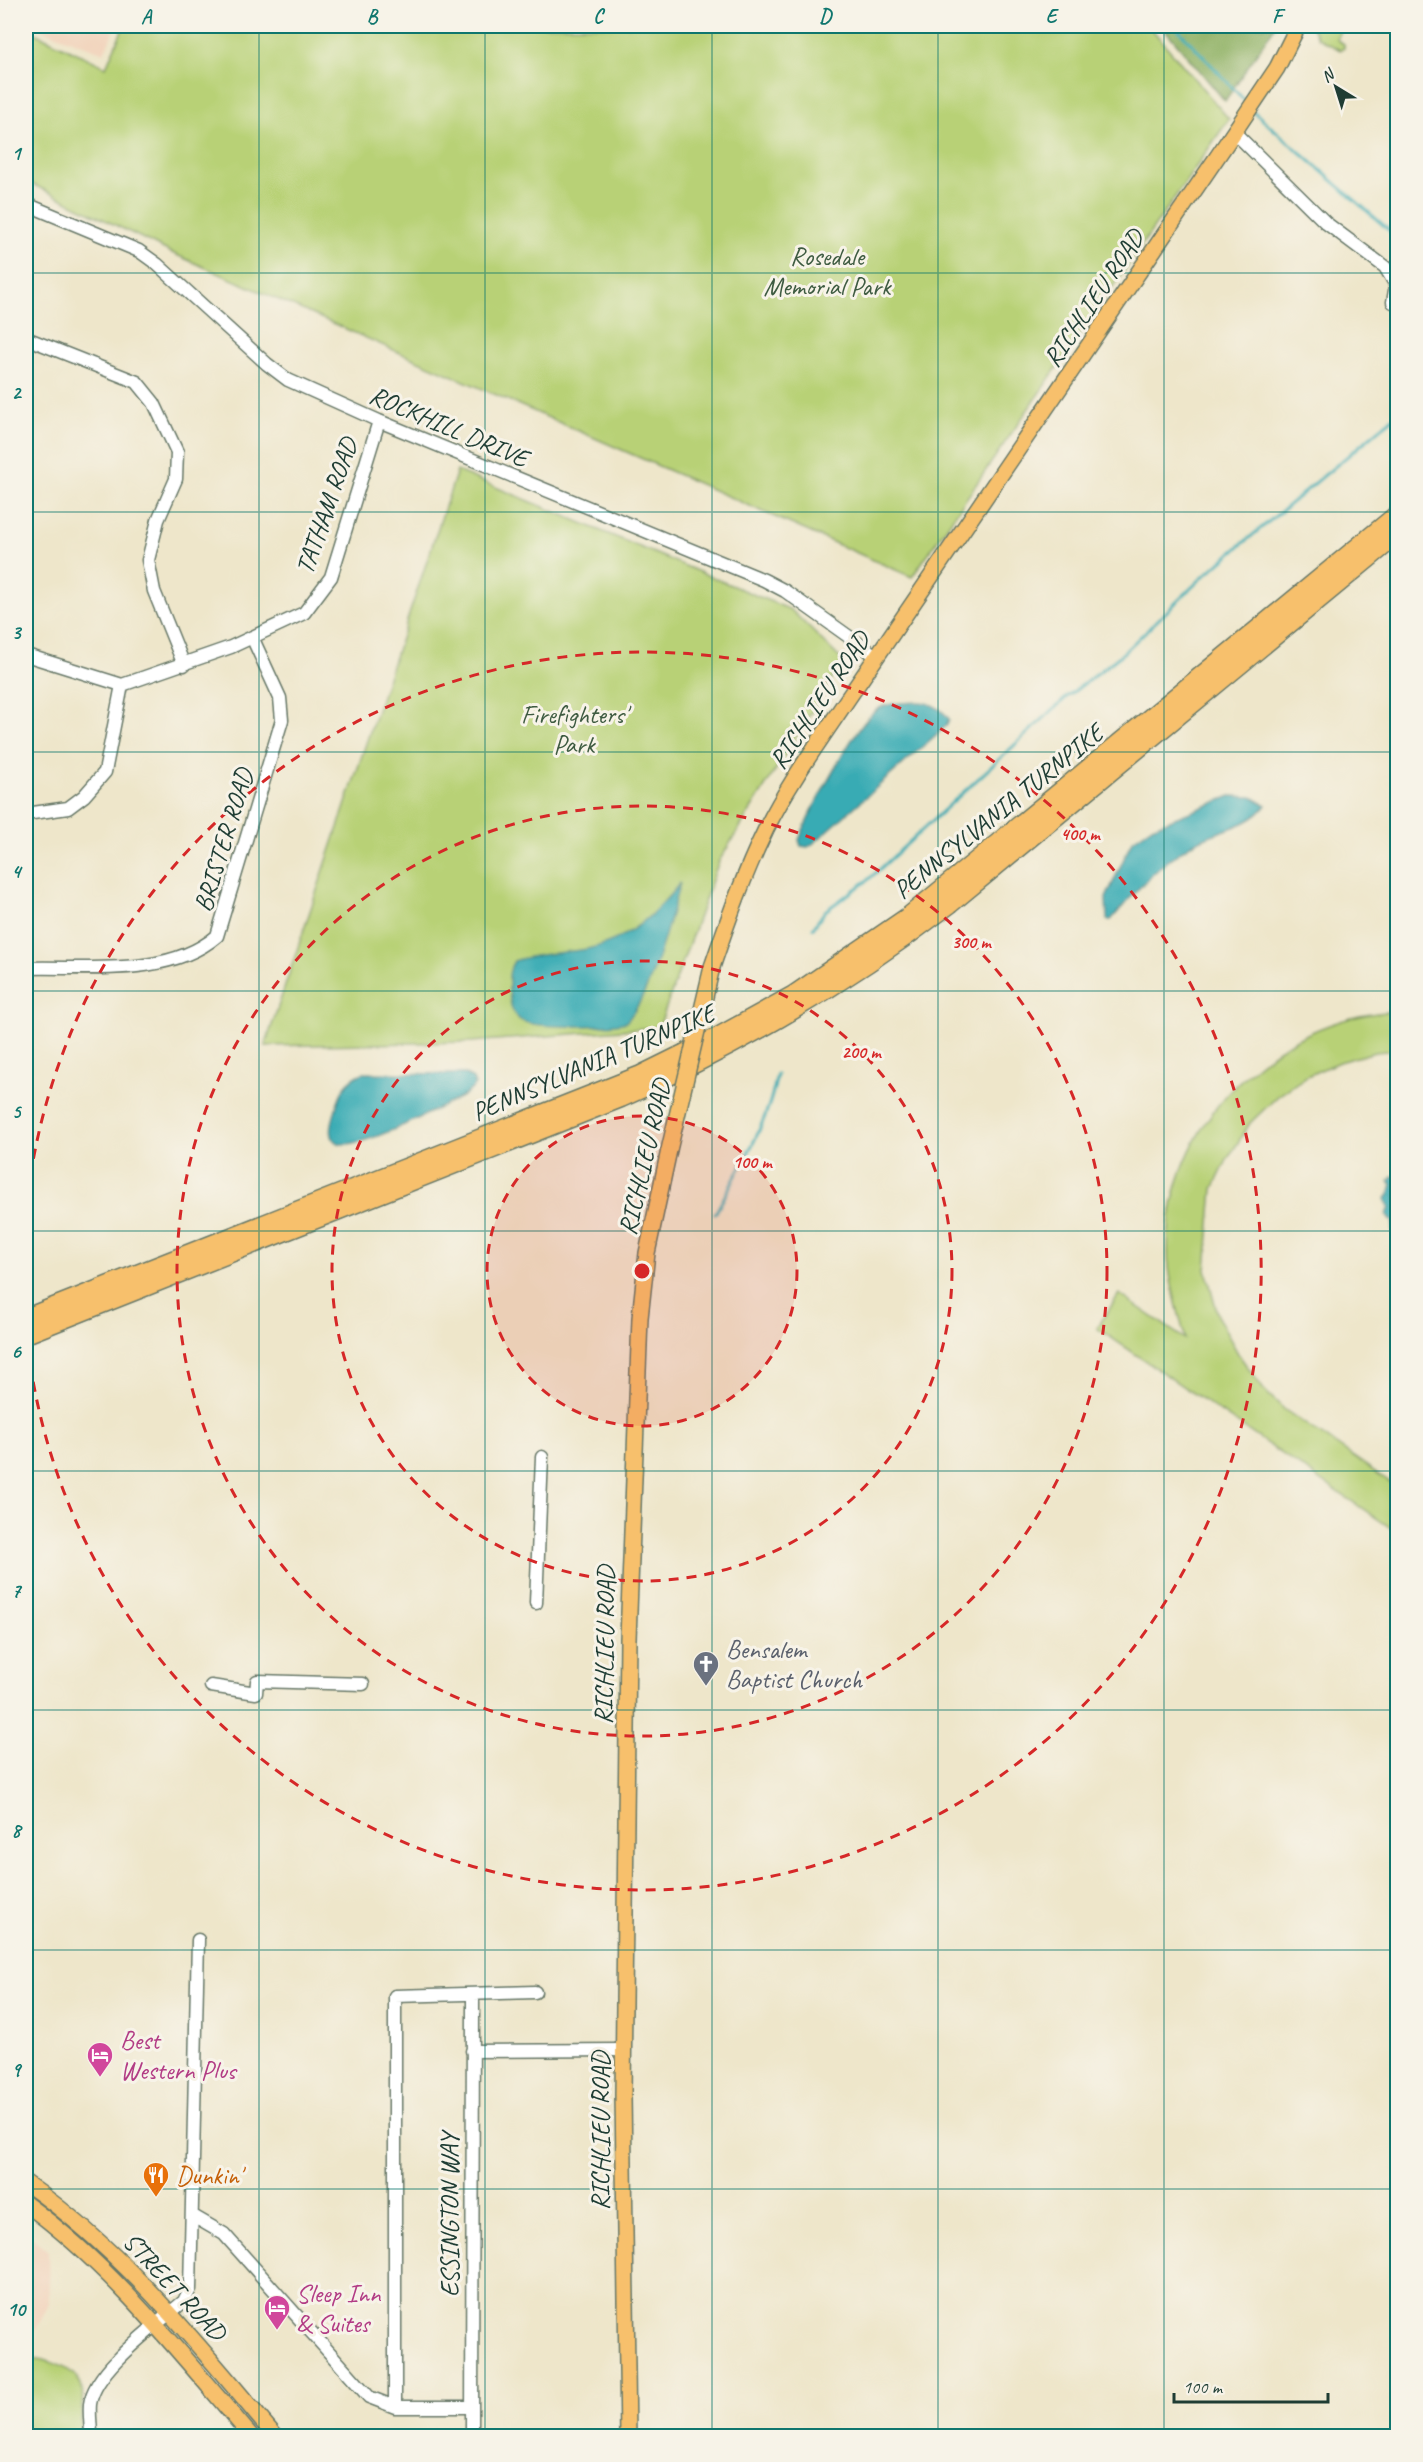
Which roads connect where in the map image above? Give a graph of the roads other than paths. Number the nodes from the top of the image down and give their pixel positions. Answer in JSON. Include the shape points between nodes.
{"nodes":[{"id":1,"x":1298,"y":26,"type":"edge"},
{"id":2,"x":1234,"y":132,"type":"junction"},
{"id":3,"x":26,"y":204,"type":"edge"},
{"id":4,"x":1393,"y":302,"type":"dead end"},
{"id":5,"x":26,"y":338,"type":"edge"},
{"id":6,"x":379,"y":421,"type":"junction"},
{"id":7,"x":1398,"y":514,"type":"edge"},
{"id":8,"x":1398,"y":534,"type":"edge"},
{"id":9,"x":252,"y":637,"type":"junction"},
{"id":10,"x":26,"y":655,"type":"edge"},
{"id":11,"x":876,"y":656,"type":"junction"},
{"id":12,"x":184,"y":665,"type":"junction"},
{"id":13,"x":122,"y":685,"type":"junction"},
{"id":14,"x":26,"y":814,"type":"edge"},
{"id":15,"x":26,"y":968,"type":"edge"},
{"id":16,"x":26,"y":1318,"type":"edge"},
{"id":17,"x":26,"y":1334,"type":"edge"},
{"id":18,"x":542,"y":1457,"type":"dead end"},
{"id":19,"x":536,"y":1603,"type":"dead end"},
{"id":20,"x":363,"y":1684,"type":"dead end"},
{"id":21,"x":211,"y":1686,"type":"dead end"},
{"id":22,"x":198,"y":1940,"type":"dead end"},
{"id":23,"x":535,"y":1992,"type":"dead end"},
{"id":24,"x":473,"y":1994,"type":"junction"},
{"id":25,"x":624,"y":2050,"type":"junction"},
{"id":26,"x":472,"y":2051,"type":"junction"},
{"id":27,"x":26,"y":2183,"type":"edge"},
{"id":28,"x":26,"y":2204,"type":"edge"},
{"id":29,"x":193,"y":2216,"type":"junction"},
{"id":30,"x":170,"y":2313,"type":"junction"},
{"id":31,"x":156,"y":2326,"type":"junction"},
{"id":32,"x":395,"y":2407,"type":"junction"},
{"id":33,"x":471,"y":2407,"type":"junction"},
{"id":34,"x":91,"y":2436,"type":"edge"},
{"id":35,"x":251,"y":2436,"type":"edge"},
{"id":36,"x":275,"y":2436,"type":"edge"},
{"id":37,"x":472,"y":2436,"type":"edge"},
{"id":38,"x":628,"y":2436,"type":"edge"}],
"edges":[{"from":1,"to":2,"type":"main road","name":"RICHLIEU ROAD"},
{"from":2,"to":4,"type":"street","via":[[1326,223],[1384,267],[1396,285]]},
{"from":2,"to":11,"type":"main road","name":"RICHLIEU ROAD"},
{"from":3,"to":6,"type":"street","name":"ROCKHILL DRIVE","via":[[139,251],[176,279],[288,380]]},
{"from":5,"to":12,"type":"street","via":[[137,382],[154,403],[177,452],[176,479],[158,520],[148,560],[154,591]]},
{"from":6,"to":9,"type":"street","name":"TATHAM ROAD","via":[[331,577],[304,613]]},
{"from":6,"to":11,"type":"street","name":"ROCKHILL DRIVE","via":[[764,580]]},
{"from":7,"to":16,"type":"highway","name":"PENNSYLVANIA TURNPIKE","via":[[908,917],[794,995],[641,1074]]},
{"from":8,"to":17,"type":"highway","name":"PENNSYLVANIA TURNPIKE","via":[[951,903],[796,1011],[718,1054],[621,1098]]},
{"from":9,"to":12,"type":"street","name":"TATHAM ROAD"},
{"from":9,"to":15,"type":"street","name":"BRISTER ROAD","via":[[280,698],[282,720],[217,936],[201,950],[151,966]]},
{"from":10,"to":13,"type":"street"},
{"from":11,"to":25,"type":"main road","name":"RICHLIEU ROAD","bridge":true,"via":[[766,828],[732,908],[712,967],[647,1253],[640,1317],[626,1701]]},
{"from":12,"to":13,"type":"street","name":"TATHAM ROAD"},
{"from":13,"to":14,"type":"street","via":[[105,772],[68,808]]},
{"from":18,"to":19,"type":"street"},
{"from":20,"to":21,"type":"street","via":[[257,1681],[256,1693]]},
{"from":22,"to":29,"type":"street"},
{"from":23,"to":24,"type":"street"},
{"from":24,"to":26,"type":"street","name":"ESSINGTON WAY"},
{"from":24,"to":32,"type":"street","via":[[395,1996]]},
{"from":25,"to":26,"type":"street"},
{"from":25,"to":38,"type":"main road","name":"RICHLIEU ROAD"},
{"from":26,"to":33,"type":"street","name":"ESSINGTON WAY"},
{"from":27,"to":30,"type":"main road","name":"STREET ROAD","via":[[106,2246]]},
{"from":28,"to":31,"type":"main road","name":"STREET ROAD","via":[[95,2263]]},
{"from":29,"to":30,"type":"street","via":[[190,2289],[184,2301]]},
{"from":29,"to":32,"type":"street","via":[[224,2234],[364,2392]]},
{"from":30,"to":31,"type":"street"},
{"from":30,"to":36,"type":"main road","name":"STREET ROAD"},
{"from":31,"to":34,"type":"street","via":[[97,2384],[90,2403]]},
{"from":31,"to":35,"type":"main road","name":"STREET ROAD"},
{"from":32,"to":33,"type":"street"},
{"from":33,"to":37,"type":"street","name":"ESSINGTON WAY"}]}
